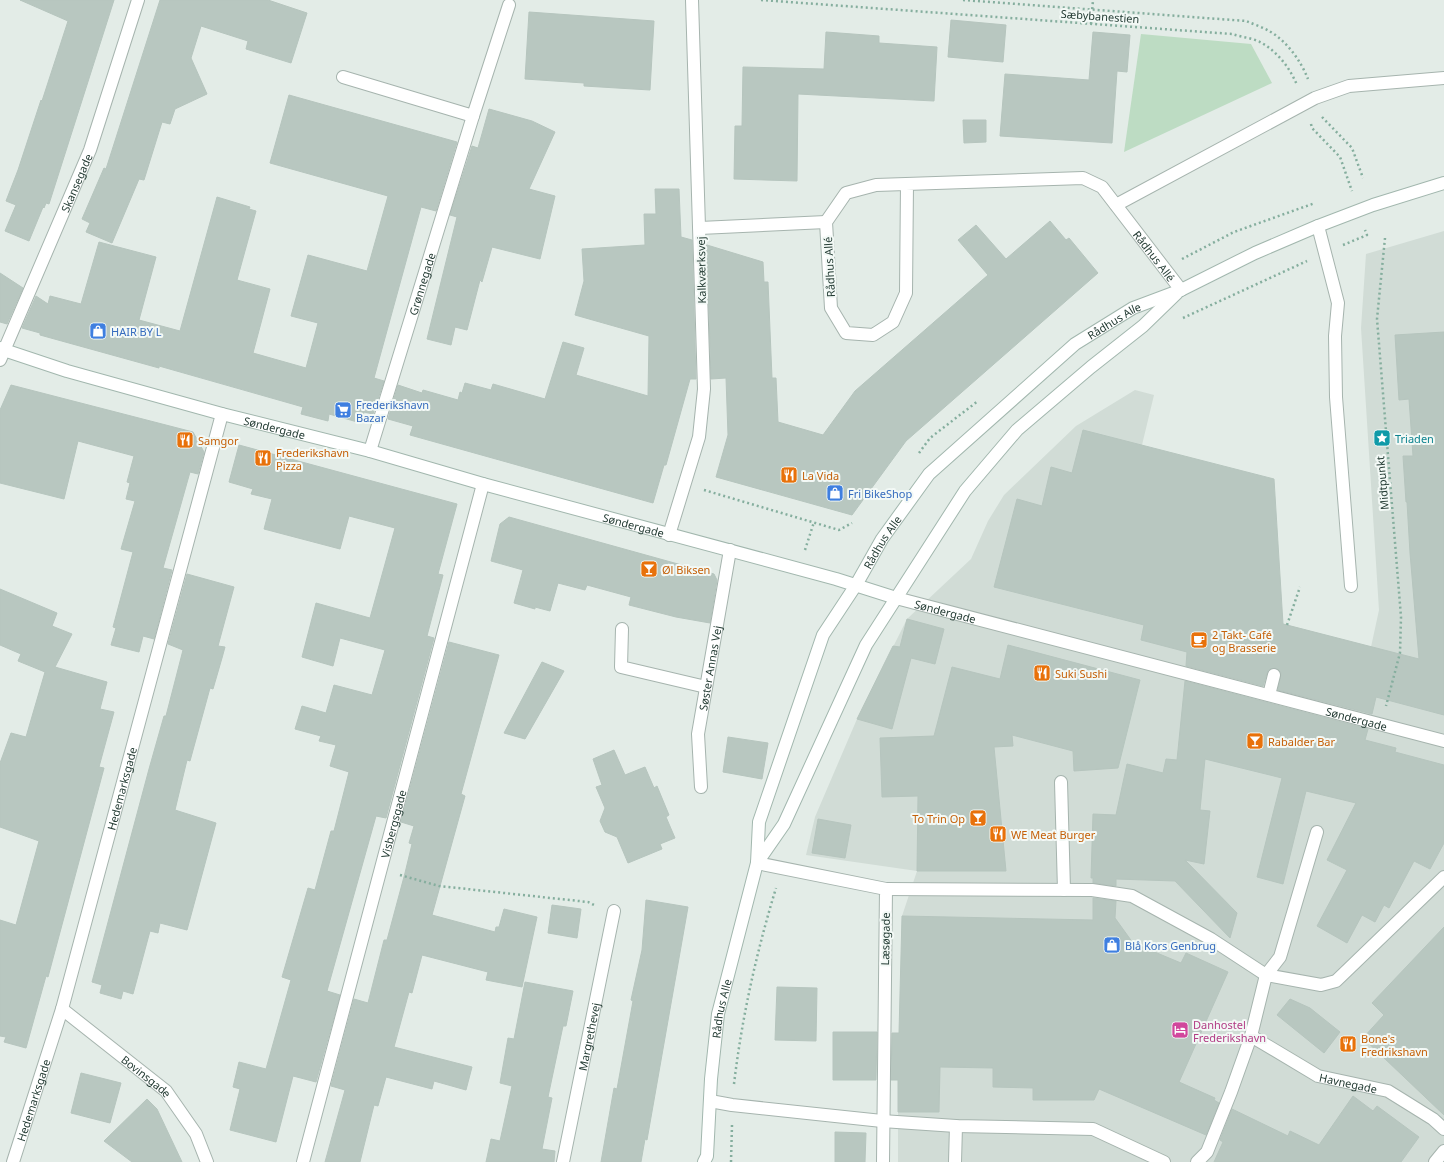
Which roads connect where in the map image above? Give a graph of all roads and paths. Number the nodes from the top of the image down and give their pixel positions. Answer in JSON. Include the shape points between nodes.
{"nodes":[{"id":1,"x":138,"y":0,"type":"edge"},
{"id":2,"x":692,"y":0,"type":"edge"},
{"id":3,"x":761,"y":0,"type":"edge"},
{"id":4,"x":963,"y":0,"type":"edge"},
{"id":5,"x":1093,"y":0,"type":"edge"},
{"id":6,"x":509,"y":5,"type":"dead end"},
{"id":7,"x":1092,"y":10,"type":"junction"},
{"id":8,"x":1091,"y":24,"type":"junction"},
{"id":9,"x":343,"y":77,"type":"dead end"},
{"id":10,"x":1444,"y":78,"type":"edge"},
{"id":11,"x":1315,"y":98,"type":"junction"},
{"id":12,"x":1304,"y":104,"type":"junction"},
{"id":13,"x":474,"y":116,"type":"junction"},
{"id":14,"x":1363,"y":178,"type":"dead end"},
{"id":15,"x":1444,"y":183,"type":"edge"},
{"id":16,"x":907,"y":184,"type":"junction"},
{"id":17,"x":1351,"y":190,"type":"dead end"},
{"id":18,"x":1116,"y":205,"type":"junction"},
{"id":19,"x":826,"y":222,"type":"junction"},
{"id":20,"x":1318,"y":226,"type":"junction"},
{"id":21,"x":700,"y":228,"type":"junction"},
{"id":22,"x":1367,"y":235,"type":"dead end"},
{"id":23,"x":1385,"y":238,"type":"dead end"},
{"id":24,"x":1325,"y":252,"type":"junction"},
{"id":25,"x":1181,"y":290,"type":"junction"},
{"id":26,"x":1179,"y":320,"type":"dead end"},
{"id":27,"x":1,"y":353,"type":"edge"},
{"id":28,"x":222,"y":414,"type":"junction"},
{"id":29,"x":370,"y":451,"type":"junction"},
{"id":30,"x":482,"y":484,"type":"junction"},
{"id":31,"x":684,"y":485,"type":"junction"},
{"id":32,"x":814,"y":522,"type":"junction"},
{"id":33,"x":852,"y":523,"type":"dead end"},
{"id":34,"x":669,"y":535,"type":"junction"},
{"id":35,"x":730,"y":550,"type":"junction"},
{"id":36,"x":799,"y":570,"type":"junction"},
{"id":37,"x":856,"y":585,"type":"junction"},
{"id":38,"x":1351,"y":586,"type":"dead end"},
{"id":39,"x":1300,"y":587,"type":"dead end"},
{"id":40,"x":896,"y":598,"type":"junction"},
{"id":41,"x":1287,"y":625,"type":"dead end"},
{"id":42,"x":622,"y":629,"type":"dead end"},
{"id":43,"x":1274,"y":675,"type":"dead end"},
{"id":44,"x":706,"y":687,"type":"junction"},
{"id":45,"x":1269,"y":695,"type":"junction"},
{"id":46,"x":1382,"y":724,"type":"junction"},
{"id":47,"x":1444,"y":741,"type":"edge"},
{"id":48,"x":1061,"y":782,"type":"dead end"},
{"id":49,"x":701,"y":787,"type":"dead end"},
{"id":50,"x":1317,"y":832,"type":"dead end"},
{"id":51,"x":757,"y":863,"type":"junction"},
{"id":52,"x":782,"y":868,"type":"junction"},
{"id":53,"x":381,"y":869,"type":"junction"},
{"id":54,"x":1444,"y":877,"type":"edge"},
{"id":55,"x":886,"y":889,"type":"junction"},
{"id":56,"x":1064,"y":890,"type":"junction"},
{"id":57,"x":614,"y":911,"type":"joint"},
{"id":58,"x":1266,"y":975,"type":"junction"},
{"id":59,"x":62,"y":1009,"type":"junction"},
{"id":60,"x":1251,"y":1036,"type":"junction"},
{"id":61,"x":710,"y":1101,"type":"junction"},
{"id":62,"x":732,"y":1105,"type":"junction"},
{"id":63,"x":882,"y":1121,"type":"junction"},
{"id":64,"x":956,"y":1126,"type":"junction"},
{"id":65,"x":1444,"y":1129,"type":"edge"},
{"id":66,"x":1444,"y":1151,"type":"edge"},
{"id":67,"x":707,"y":1160,"type":"edge"},
{"id":68,"x":14,"y":1162,"type":"edge"},
{"id":69,"x":207,"y":1162,"type":"edge"},
{"id":70,"x":303,"y":1162,"type":"edge"},
{"id":71,"x":563,"y":1162,"type":"edge"},
{"id":72,"x":731,"y":1162,"type":"edge"},
{"id":73,"x":882,"y":1162,"type":"edge"},
{"id":74,"x":955,"y":1162,"type":"edge"},
{"id":75,"x":1164,"y":1162,"type":"edge"},
{"id":76,"x":1197,"y":1162,"type":"edge"},
{"id":77,"x":1435,"y":1162,"type":"edge"}],
"edges":[{"from":1,"to":27,"type":"street","name":"Skansegade","via":[[90,150]]},
{"from":2,"to":21,"type":"street","name":"Kalkværksvej"},
{"from":3,"to":8,"type":"path","name":"Sæbybanestien"},
{"from":4,"to":7,"type":"path"},
{"from":5,"to":7,"type":"path"},
{"from":6,"to":13,"type":"street","name":"Grønnegade"},
{"from":7,"to":8,"type":"path"},
{"from":7,"to":11,"type":"path","via":[[1246,21],[1270,31],[1288,46],[1305,72]]},
{"from":8,"to":12,"type":"path","name":"Sæbybanestien","via":[[1232,34],[1260,42],[1279,56],[1294,78]]},
{"from":9,"to":13,"type":"street"},
{"from":10,"to":11,"type":"street","via":[[1349,86]]},
{"from":11,"to":12,"type":"street"},
{"from":11,"to":14,"type":"path","via":[[1323,119],[1352,148]]},
{"from":12,"to":17,"type":"path","name":"Sæbybanestien","via":[[1312,128],[1340,157]]},
{"from":12,"to":18,"type":"street"},
{"from":13,"to":29,"type":"street","name":"Grønnegade"},
{"from":15,"to":20,"type":"street","name":"Rådhus Alle","via":[[1373,205]]},
{"from":16,"to":18,"type":"street","name":"Rådhus Allé","via":[[1083,178],[1102,187]]},
{"from":16,"to":19,"type":"street","name":"Rådhus Allé","via":[[876,185],[846,193]]},
{"from":16,"to":19,"type":"street","name":"Rådhus Allé","via":[[906,293],[893,322],[873,335],[846,332],[831,308]]},
{"from":18,"to":25,"type":"street","name":"Rådhus Allé"},
{"from":19,"to":21,"type":"street"},
{"from":20,"to":24,"type":"street"},
{"from":20,"to":25,"type":"street","name":"Rådhus Alle","via":[[1255,253]]},
{"from":21,"to":31,"type":"street","name":"Kalkværksvej","via":[[704,389],[699,437]]},
{"from":22,"to":24,"type":"path"},
{"from":23,"to":46,"type":"path","name":"Midtpunkt","via":[[1377,319],[1401,617],[1400,653]]},
{"from":24,"to":26,"type":"path"},
{"from":24,"to":38,"type":"street","via":[[1338,303],[1335,336],[1336,396]]},
{"from":25,"to":37,"type":"street","name":"Rådhus Alle","via":[[1133,308],[1075,344],[929,474],[882,538]]},
{"from":25,"to":40,"type":"street","name":"Rådhus Alle","via":[[1143,326],[1017,430],[965,491]]},
{"from":27,"to":28,"type":"street","name":"Søndergade"},
{"from":28,"to":29,"type":"street","name":"Søndergade"},
{"from":28,"to":59,"type":"street","name":"Hedemarksgade"},
{"from":29,"to":30,"type":"street","name":"Søndergade"},
{"from":30,"to":34,"type":"street","name":"Søndergade"},
{"from":30,"to":53,"type":"street","name":"Visbergsgade"},
{"from":31,"to":32,"type":"path"},
{"from":31,"to":34,"type":"street","name":"Kalkværksvej"},
{"from":32,"to":33,"type":"path","via":[[839,530]]},
{"from":32,"to":36,"type":"path"},
{"from":34,"to":35,"type":"street","name":"Søndergade"},
{"from":35,"to":36,"type":"street","name":"Søndergade"},
{"from":35,"to":44,"type":"street","name":"Søster Annas Vej"},
{"from":36,"to":37,"type":"street","name":"Søndergade"},
{"from":37,"to":40,"type":"street","name":"Søndergade"},
{"from":37,"to":51,"type":"street","name":"Rådhus Alle","via":[[823,635],[759,822]]},
{"from":39,"to":41,"type":"path"},
{"from":40,"to":45,"type":"street","name":"Søndergade"},
{"from":40,"to":51,"type":"street","name":"Rådhus Alle","via":[[866,645],[784,824]]},
{"from":42,"to":44,"type":"street","via":[[621,667]]},
{"from":43,"to":45,"type":"street"},
{"from":44,"to":49,"type":"street","name":"Søster Annas Vej","via":[[698,734]]},
{"from":45,"to":46,"type":"street","name":"Søndergade"},
{"from":46,"to":47,"type":"street","name":"Søndergade"},
{"from":48,"to":56,"type":"street"},
{"from":50,"to":58,"type":"street","via":[[1280,957]]},
{"from":51,"to":52,"type":"street"},
{"from":51,"to":61,"type":"street","name":"Rådhus Alle","via":[[718,1014]]},
{"from":52,"to":55,"type":"street"},
{"from":52,"to":62,"type":"path","via":[[761,936],[747,998]]},
{"from":53,"to":57,"type":"path","via":[[439,886],[588,902]]},
{"from":53,"to":70,"type":"street","name":"Visbergsgade"},
{"from":54,"to":58,"type":"street","via":[[1336,981],[1321,985]]},
{"from":55,"to":56,"type":"street"},
{"from":55,"to":63,"type":"street","name":"Læsøgade"},
{"from":56,"to":58,"type":"street","via":[[1092,890],[1132,896],[1211,939]]},
{"from":57,"to":71,"type":"street","name":"Margrethevej"},
{"from":58,"to":60,"type":"street"},
{"from":59,"to":68,"type":"street","name":"Hedemarksgade"},
{"from":59,"to":69,"type":"street","name":"Bovinsgade","via":[[166,1091],[196,1134]]},
{"from":60,"to":65,"type":"street","name":"Havnegade","via":[[1318,1076],[1388,1091],[1433,1119]]},
{"from":60,"to":76,"type":"street","via":[[1206,1152]]},
{"from":61,"to":62,"type":"street"},
{"from":61,"to":67,"type":"street","name":"Rådhus Alle"},
{"from":62,"to":63,"type":"street"},
{"from":62,"to":72,"type":"path"},
{"from":63,"to":64,"type":"street"},
{"from":63,"to":73,"type":"street","name":"Læsøgade"},
{"from":64,"to":74,"type":"street"},
{"from":64,"to":75,"type":"street","via":[[1093,1129]]},
{"from":66,"to":77,"type":"street"}]}
